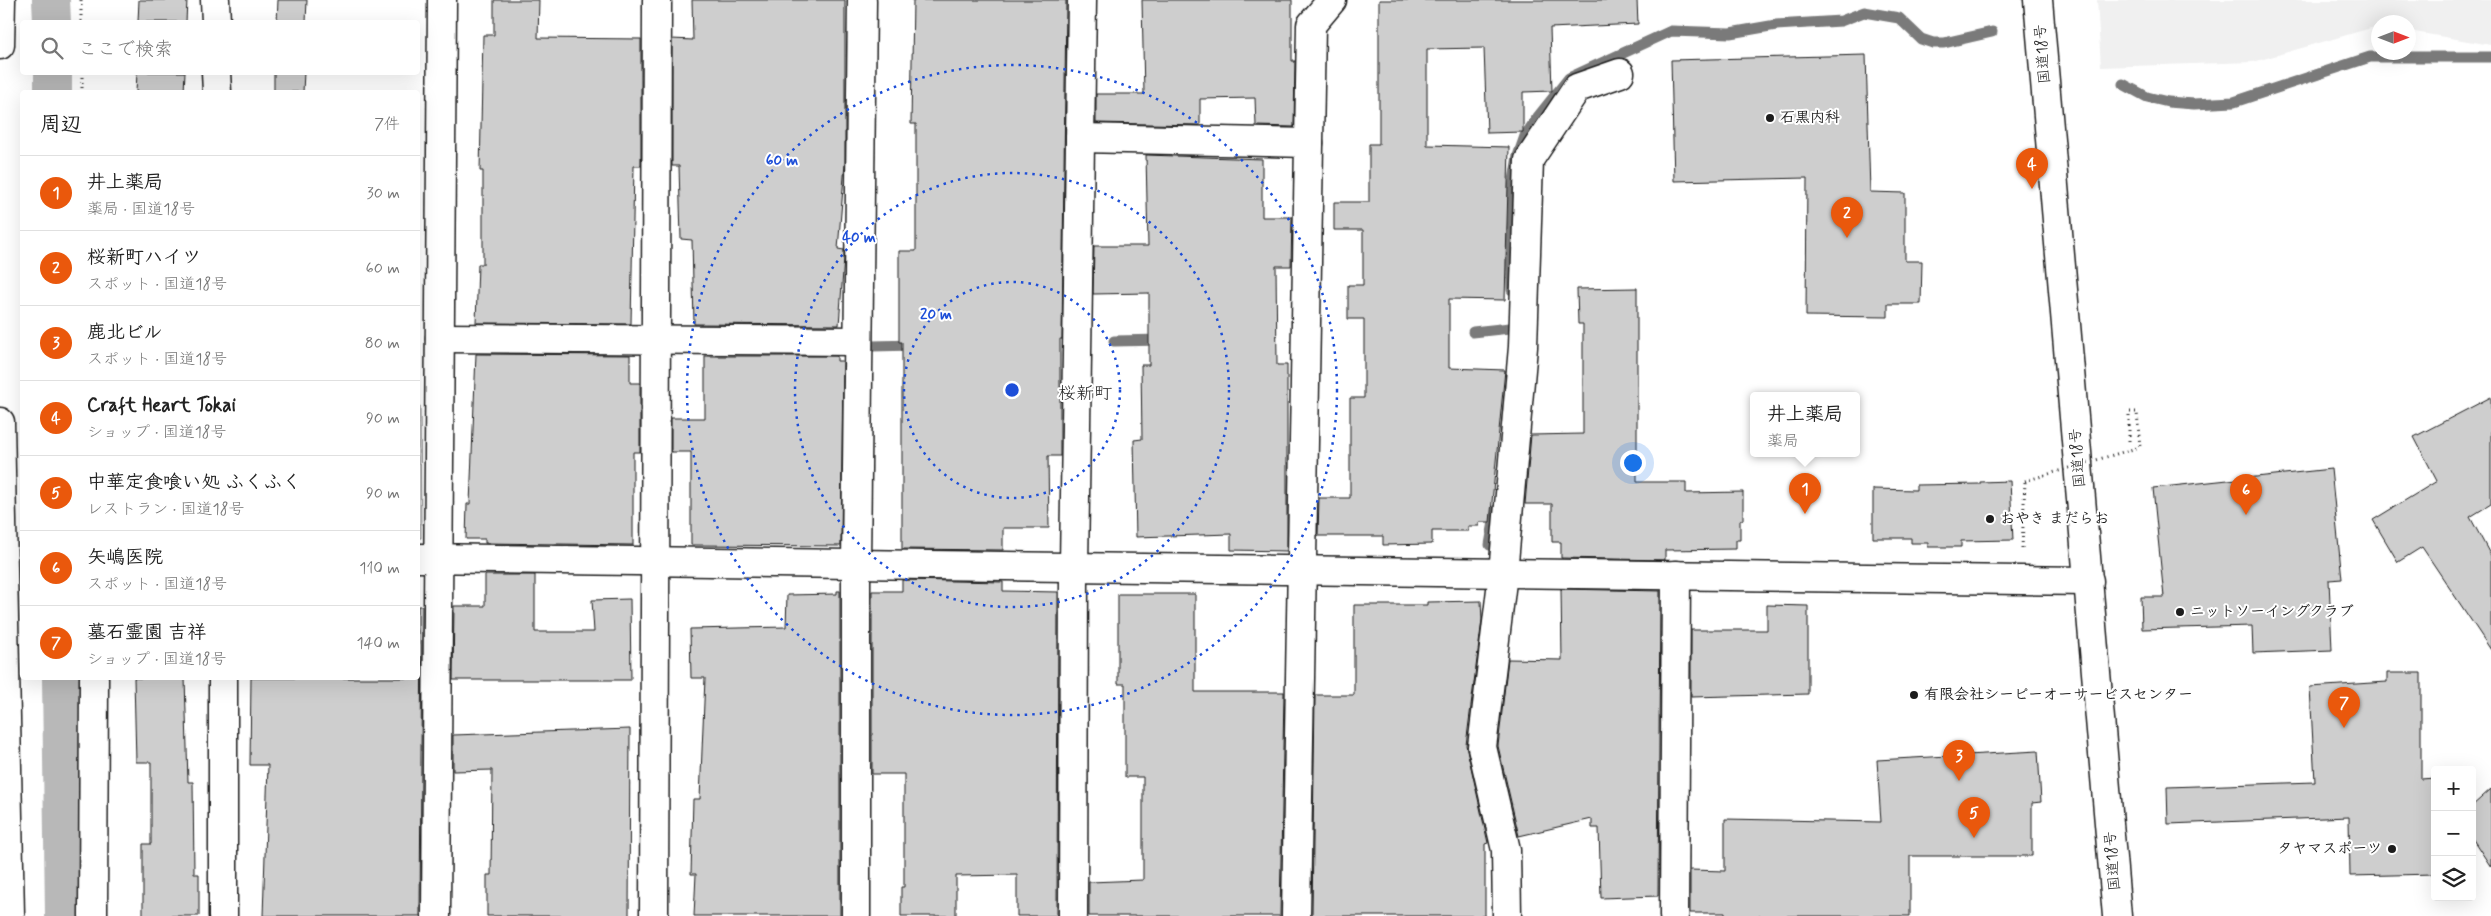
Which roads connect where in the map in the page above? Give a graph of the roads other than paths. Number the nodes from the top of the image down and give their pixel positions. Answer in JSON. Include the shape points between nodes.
{"nodes":[{"id":1,"x":1,"y":0,"type":"edge"},
{"id":2,"x":215,"y":0,"type":"edge"},
{"id":3,"x":442,"y":0,"type":"edge"},
{"id":4,"x":657,"y":0,"type":"edge"},
{"id":5,"x":862,"y":0,"type":"edge"},
{"id":6,"x":1082,"y":0,"type":"edge"},
{"id":7,"x":1332,"y":0,"type":"edge"},
{"id":8,"x":2038,"y":0,"type":"edge"},
{"id":9,"x":216,"y":20,"type":"edge"},
{"id":10,"x":0,"y":45,"type":"edge"},
{"id":11,"x":1620,"y":73,"type":"dead end"},
{"id":12,"x":216,"y":75,"type":"edge"},
{"id":13,"x":217,"y":90,"type":"edge"},
{"id":14,"x":1080,"y":138,"type":"junction"},
{"id":15,"x":1309,"y":143,"type":"junction"},
{"id":16,"x":440,"y":338,"type":"junction"},
{"id":17,"x":656,"y":340,"type":"junction"},
{"id":18,"x":857,"y":341,"type":"junction"},
{"id":19,"x":429,"y":386,"type":"edge"},
{"id":20,"x":0,"y":422,"type":"edge"},
{"id":21,"x":428,"y":558,"type":"edge"},
{"id":22,"x":655,"y":561,"type":"junction"},
{"id":23,"x":856,"y":564,"type":"junction"},
{"id":24,"x":1074,"y":567,"type":"junction"},
{"id":25,"x":1300,"y":570,"type":"junction"},
{"id":26,"x":1503,"y":573,"type":"junction"},
{"id":27,"x":1676,"y":575,"type":"junction"},
{"id":28,"x":2089,"y":581,"type":"junction"},
{"id":29,"x":94,"y":680,"type":"edge"},
{"id":30,"x":223,"y":680,"type":"edge"},
{"id":31,"x":10,"y":916,"type":"edge"},
{"id":32,"x":93,"y":916,"type":"edge"},
{"id":33,"x":223,"y":916,"type":"edge"},
{"id":34,"x":436,"y":916,"type":"edge"},
{"id":35,"x":654,"y":916,"type":"edge"},
{"id":36,"x":856,"y":916,"type":"edge"},
{"id":37,"x":1073,"y":916,"type":"edge"},
{"id":38,"x":1296,"y":916,"type":"edge"},
{"id":39,"x":1507,"y":916,"type":"edge"},
{"id":40,"x":1674,"y":916,"type":"edge"},
{"id":41,"x":2117,"y":916,"type":"edge"}],
"edges":[{"from":1,"to":10,"type":"main road"},
{"from":2,"to":9,"type":"main road"},
{"from":3,"to":16,"type":"main road"},
{"from":4,"to":17,"type":"main road"},
{"from":5,"to":18,"type":"main road"},
{"from":6,"to":14,"type":"main road"},
{"from":7,"to":15,"type":"main road","via":[[1311,24]]},
{"from":8,"to":28,"type":"main road","name":"国道18号"},
{"from":11,"to":26,"type":"main road","via":[[1577,88],[1529,160],[1523,347]]},
{"from":12,"to":13,"type":"main road"},
{"from":14,"to":15,"type":"main road"},
{"from":14,"to":24,"type":"main road"},
{"from":15,"to":25,"type":"main road"},
{"from":16,"to":17,"type":"main road"},
{"from":16,"to":19,"type":"main road"},
{"from":17,"to":18,"type":"main road"},
{"from":17,"to":22,"type":"main road"},
{"from":18,"to":23,"type":"main road"},
{"from":19,"to":21,"type":"main road"},
{"from":20,"to":31,"type":"main road"},
{"from":21,"to":22,"type":"main road"},
{"from":21,"to":34,"type":"main road"},
{"from":22,"to":23,"type":"main road"},
{"from":22,"to":35,"type":"main road"},
{"from":23,"to":24,"type":"main road"},
{"from":23,"to":36,"type":"main road"},
{"from":24,"to":25,"type":"main road"},
{"from":24,"to":37,"type":"main road"},
{"from":25,"to":26,"type":"main road"},
{"from":25,"to":38,"type":"main road"},
{"from":26,"to":27,"type":"main road"},
{"from":26,"to":39,"type":"main road","via":[[1482,747],[1506,850]]},
{"from":27,"to":28,"type":"main road"},
{"from":27,"to":40,"type":"main road"},
{"from":28,"to":41,"type":"main road","name":"国道18号"},
{"from":29,"to":32,"type":"main road"},
{"from":30,"to":33,"type":"main road"}]}
